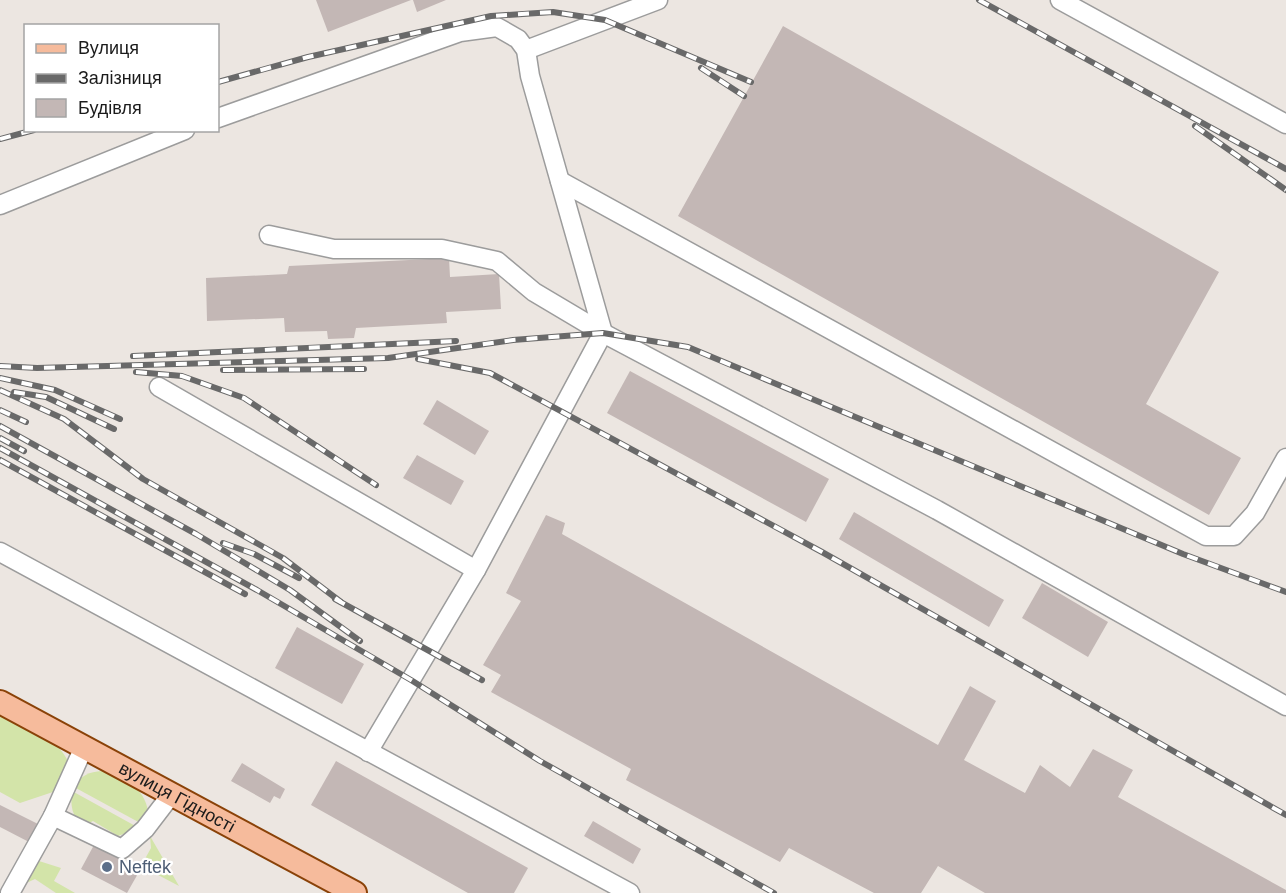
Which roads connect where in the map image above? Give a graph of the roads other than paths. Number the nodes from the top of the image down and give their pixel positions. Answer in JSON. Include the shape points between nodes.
{"nodes":[{"id":1,"x":658,"y":0,"type":"edge"},
{"id":2,"x":1060,"y":0,"type":"edge"},
{"id":3,"x":526,"y":50,"type":"junction"},
{"id":4,"x":219,"y":118,"type":"edge"},
{"id":5,"x":1286,"y":124,"type":"edge"},
{"id":6,"x":179,"y":132,"type":"edge"},
{"id":7,"x":560,"y":181,"type":"junction"},
{"id":8,"x":0,"y":205,"type":"edge"},
{"id":9,"x":269,"y":235,"type":"dead end"},
{"id":10,"x":603,"y":333,"type":"junction"},
{"id":11,"x":159,"y":387,"type":"dead end"},
{"id":12,"x":1286,"y":458,"type":"edge"},
{"id":13,"x":0,"y":552,"type":"edge"},
{"id":14,"x":476,"y":570,"type":"junction"},
{"id":15,"x":0,"y":702,"type":"edge"},
{"id":16,"x":1286,"y":706,"type":"edge"},
{"id":17,"x":84,"y":747,"type":"junction"},
{"id":18,"x":368,"y":752,"type":"junction"},
{"id":19,"x":171,"y":795,"type":"junction"},
{"id":20,"x":53,"y":816,"type":"junction"},
{"id":21,"x":10,"y":893,"type":"edge"},
{"id":22,"x":355,"y":893,"type":"edge"},
{"id":23,"x":630,"y":893,"type":"edge"}],
"edges":[{"from":1,"to":3,"type":"lane"},
{"from":2,"to":5,"type":"lane"},
{"from":3,"to":4,"type":"lane","via":[[518,39],[497,27],[460,32]]},
{"from":3,"to":7,"type":"lane"},
{"from":6,"to":8,"type":"lane"},
{"from":7,"to":10,"type":"lane"},
{"from":7,"to":12,"type":"lane","via":[[1206,536],[1234,536],[1255,513]]},
{"from":9,"to":10,"type":"lane","via":[[334,249],[442,249],[496,261],[534,292]]},
{"from":10,"to":14,"type":"lane"},
{"from":10,"to":16,"type":"lane","via":[[937,510]]},
{"from":11,"to":14,"type":"lane"},
{"from":13,"to":18,"type":"lane"},
{"from":14,"to":18,"type":"lane"},
{"from":15,"to":17,"type":"main road","name":"вулиця Гідності"},
{"from":17,"to":19,"type":"main road","name":"вулиця Гідності"},
{"from":17,"to":20,"type":"lane"},
{"from":18,"to":23,"type":"lane"},
{"from":19,"to":20,"type":"lane","via":[[145,829],[122,849]]},
{"from":19,"to":22,"type":"main road","name":"вулиця Гідності"},
{"from":20,"to":21,"type":"lane"}]}
